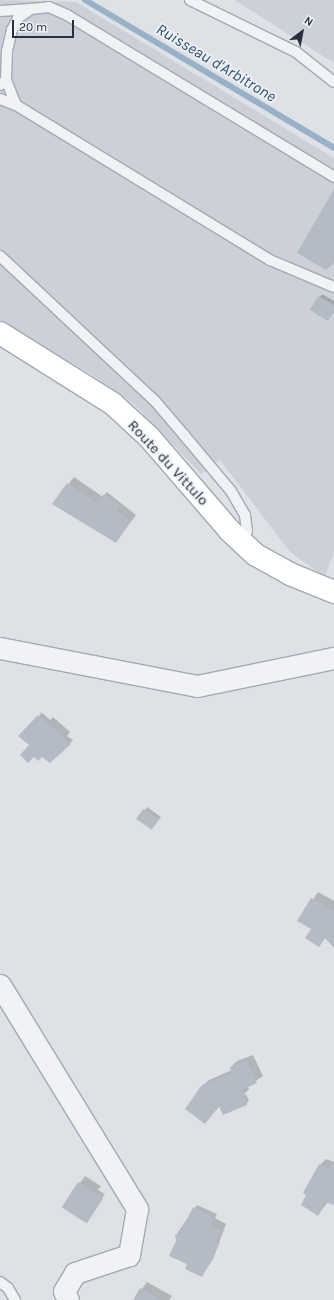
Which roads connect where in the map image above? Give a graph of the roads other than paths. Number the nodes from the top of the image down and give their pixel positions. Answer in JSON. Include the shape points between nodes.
{"nodes":[{"id":1,"x":190,"y":0,"type":"edge"},
{"id":2,"x":31,"y":9,"type":"junction"},
{"id":3,"x":0,"y":12,"type":"edge"},
{"id":4,"x":3,"y":82,"type":"edge"},
{"id":5,"x":334,"y":82,"type":"edge"},
{"id":6,"x":0,"y":99,"type":"edge"},
{"id":7,"x":16,"y":105,"type":"junction"},
{"id":8,"x":334,"y":177,"type":"edge"},
{"id":9,"x":0,"y":256,"type":"edge"},
{"id":10,"x":334,"y":287,"type":"edge"},
{"id":11,"x":0,"y":334,"type":"edge"},
{"id":12,"x":242,"y":542,"type":"junction"},
{"id":13,"x":334,"y":592,"type":"edge"},
{"id":14,"x":0,"y":648,"type":"edge"},
{"id":15,"x":334,"y":658,"type":"edge"},
{"id":16,"x":0,"y":984,"type":"edge"},
{"id":17,"x":0,"y":1282,"type":"edge"},
{"id":18,"x":15,"y":1300,"type":"edge"},
{"id":19,"x":68,"y":1300,"type":"edge"}],
"edges":[{"from":1,"to":5,"type":"lane","via":[[296,52]]},
{"from":2,"to":3,"type":"lane"},
{"from":2,"to":4,"type":"lane","via":[[18,18],[12,30]]},
{"from":2,"to":8,"type":"lane","via":[[49,8],[67,15]]},
{"from":4,"to":7,"type":"lane"},
{"from":6,"to":7,"type":"lane"},
{"from":7,"to":10,"type":"lane","via":[[270,260]]},
{"from":9,"to":12,"type":"lane","via":[[155,401],[184,435],[231,491],[245,515],[247,531]]},
{"from":11,"to":12,"type":"street","name":"Route du Vittulo","via":[[113,404],[149,437]]},
{"from":12,"to":13,"type":"street","name":"Route du Vittulo","via":[[256,554],[290,574]]},
{"from":14,"to":15,"type":"street","via":[[197,686]]},
{"from":16,"to":19,"type":"street","via":[[137,1208],[129,1255],[75,1273],[64,1291]]},
{"from":17,"to":18,"type":"lane","via":[[8,1288]]}]}
